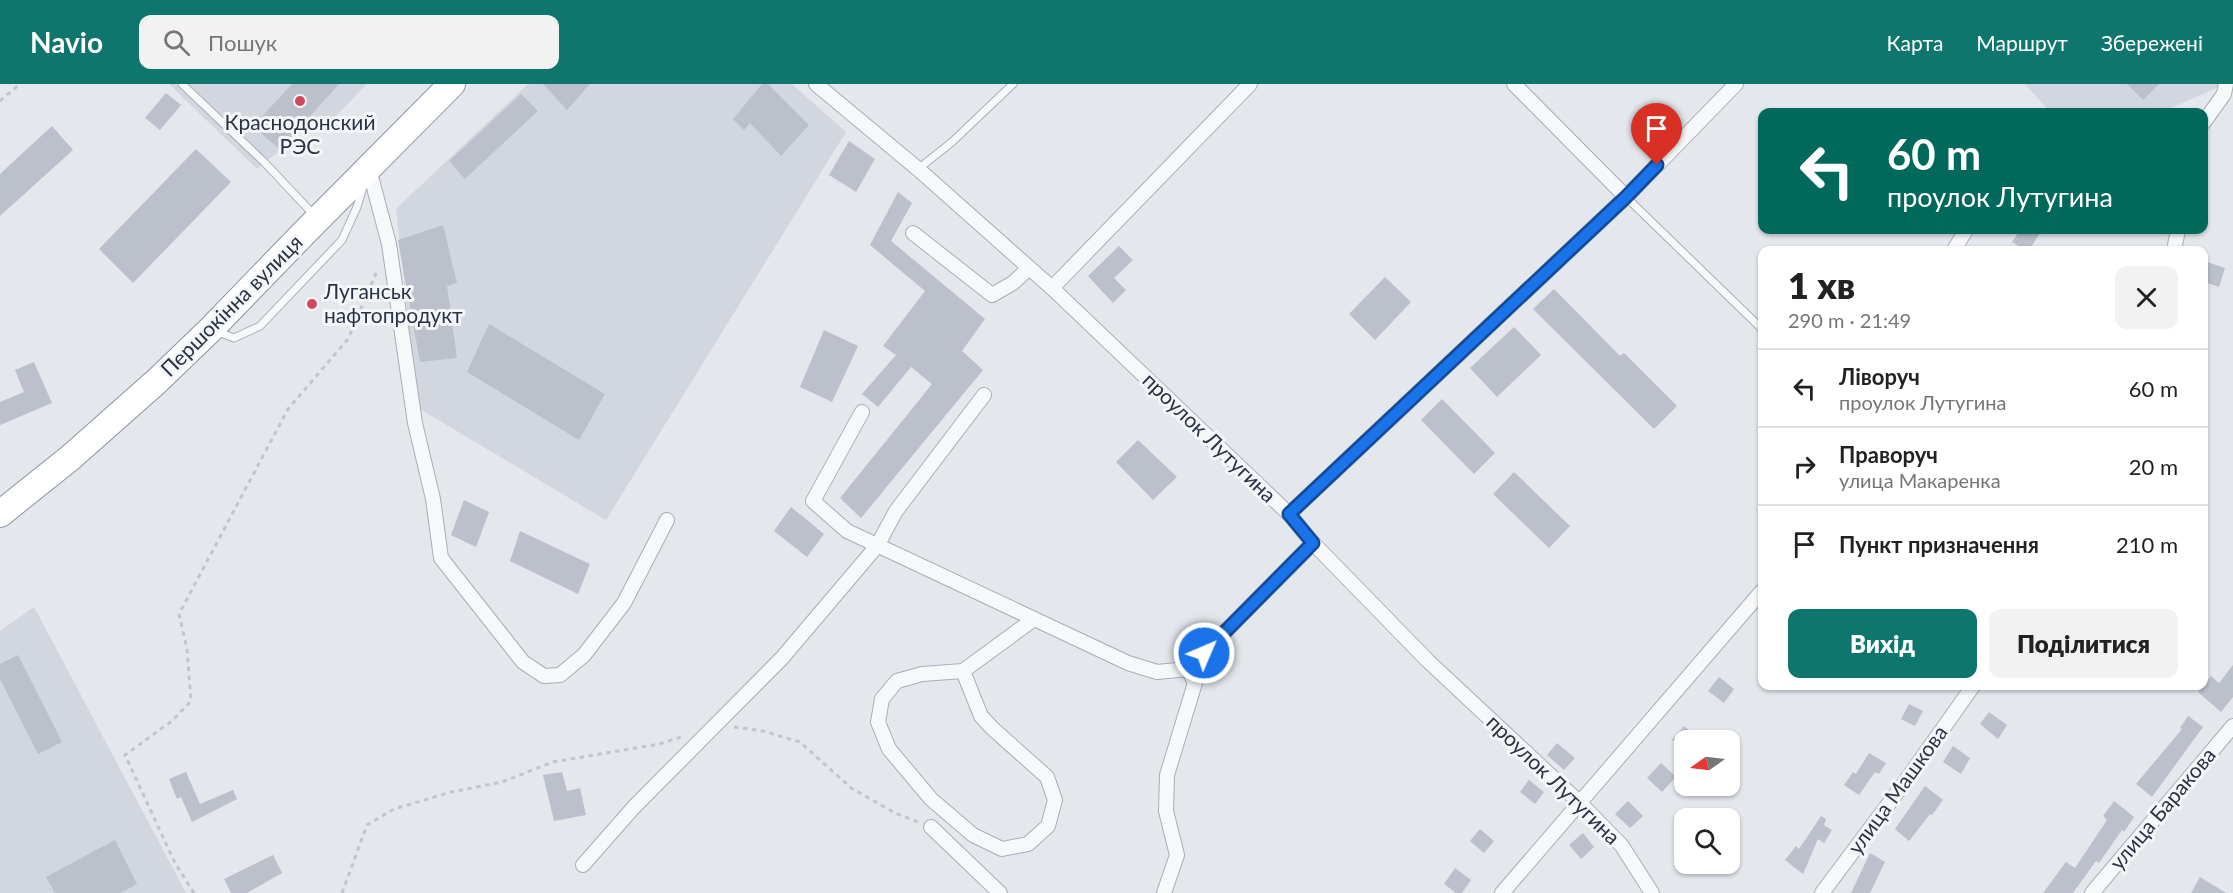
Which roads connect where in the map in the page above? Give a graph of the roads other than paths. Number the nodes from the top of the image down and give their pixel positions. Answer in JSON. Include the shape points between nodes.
{"nodes":[{"id":1,"x":182,"y":84,"type":"edge"},
{"id":2,"x":453,"y":84,"type":"edge"},
{"id":3,"x":816,"y":84,"type":"edge"},
{"id":4,"x":1013,"y":84,"type":"edge"},
{"id":5,"x":1250,"y":84,"type":"edge"},
{"id":6,"x":1514,"y":84,"type":"edge"},
{"id":7,"x":1736,"y":84,"type":"edge"},
{"id":8,"x":2228,"y":92,"type":"edge"},
{"id":9,"x":2208,"y":117,"type":"edge"},
{"id":10,"x":369,"y":169,"type":"junction"},
{"id":11,"x":918,"y":169,"type":"junction"},
{"id":12,"x":1626,"y":197,"type":"junction"},
{"id":13,"x":318,"y":219,"type":"junction"},
{"id":14,"x":913,"y":233,"type":"dead end"},
{"id":15,"x":1029,"y":268,"type":"junction"},
{"id":16,"x":1052,"y":288,"type":"junction"},
{"id":17,"x":1758,"y":325,"type":"edge"},
{"id":18,"x":211,"y":329,"type":"junction"},
{"id":19,"x":984,"y":395,"type":"dead end"},
{"id":20,"x":862,"y":412,"type":"dead end"},
{"id":21,"x":0,"y":514,"type":"edge"},
{"id":22,"x":1289,"y":514,"type":"junction"},
{"id":23,"x":667,"y":520,"type":"dead end"},
{"id":24,"x":1313,"y":543,"type":"junction"},
{"id":25,"x":877,"y":546,"type":"junction"},
{"id":26,"x":1758,"y":596,"type":"edge"},
{"id":27,"x":1034,"y":619,"type":"junction"},
{"id":28,"x":1188,"y":669,"type":"junction"},
{"id":29,"x":963,"y":671,"type":"junction"},
{"id":30,"x":1970,"y":690,"type":"edge"},
{"id":31,"x":2233,"y":726,"type":"edge"},
{"id":32,"x":1580,"y":803,"type":"junction"},
{"id":33,"x":931,"y":827,"type":"road end"},
{"id":34,"x":584,"y":866,"type":"dead end"},
{"id":35,"x":1000,"y":893,"type":"edge"},
{"id":36,"x":1164,"y":893,"type":"edge"},
{"id":37,"x":1502,"y":893,"type":"edge"},
{"id":38,"x":1652,"y":893,"type":"edge"},
{"id":39,"x":1822,"y":893,"type":"edge"},
{"id":40,"x":2092,"y":893,"type":"edge"}],
"edges":[{"from":1,"to":13,"type":"lane"},
{"from":2,"to":10,"type":"highway","name":"Першокінна вулиця"},
{"from":3,"to":11,"type":"street","name":"проулок Лутугина"},
{"from":4,"to":11,"type":"lane"},
{"from":5,"to":16,"type":"street"},
{"from":6,"to":12,"type":"street"},
{"from":7,"to":12,"type":"street"},
{"from":8,"to":9,"type":"street"},
{"from":10,"to":13,"type":"highway","name":"Першокінна вулиця"},
{"from":10,"to":18,"type":"lane","via":[[342,240],[260,326],[234,338]]},
{"from":10,"to":23,"type":"street","via":[[389,244],[415,423],[433,499],[441,558],[523,662],[544,676],[560,675],[584,655],[624,603]]},
{"from":11,"to":15,"type":"street","name":"проулок Лутугина"},
{"from":12,"to":17,"type":"lane"},
{"from":12,"to":22,"type":"street"},
{"from":13,"to":18,"type":"highway","name":"Першокінна вулиця"},
{"from":14,"to":15,"type":"street","via":[[992,295]]},
{"from":15,"to":16,"type":"street","name":"проулок Лутугина"},
{"from":16,"to":22,"type":"street","name":"проулок Лутугина"},
{"from":18,"to":21,"type":"highway","name":"Першокінна вулиця","via":[[70,458]]},
{"from":19,"to":25,"type":"street","via":[[896,511]]},
{"from":20,"to":25,"type":"street","via":[[813,501],[847,531]]},
{"from":22,"to":24,"type":"street","name":"проулок Лутугина"},
{"from":24,"to":28,"type":"street"},
{"from":24,"to":32,"type":"street","name":"проулок Лутугина","via":[[1428,661]]},
{"from":25,"to":27,"type":"street"},
{"from":25,"to":34,"type":"street","via":[[782,658],[634,807]]},
{"from":26,"to":32,"type":"street"},
{"from":27,"to":28,"type":"street","via":[[1128,663],[1157,672]]},
{"from":27,"to":29,"type":"street"},
{"from":28,"to":36,"type":"street","via":[[1195,683],[1167,775],[1166,811],[1177,855]]},
{"from":29,"to":29,"type":"street","via":[[981,716],[1047,777],[1055,800],[1048,826],[1028,844],[1002,849],[973,835],[931,799],[889,749],[878,722],[882,699],[897,681],[922,674]]},
{"from":30,"to":39,"type":"street","name":"улица Машкова"},
{"from":31,"to":40,"type":"street","name":"улица Баракова"},
{"from":32,"to":37,"type":"street"},
{"from":32,"to":38,"type":"street","name":"проулок Лутугина","via":[[1622,846]]},
{"from":33,"to":35,"type":"street"}]}
